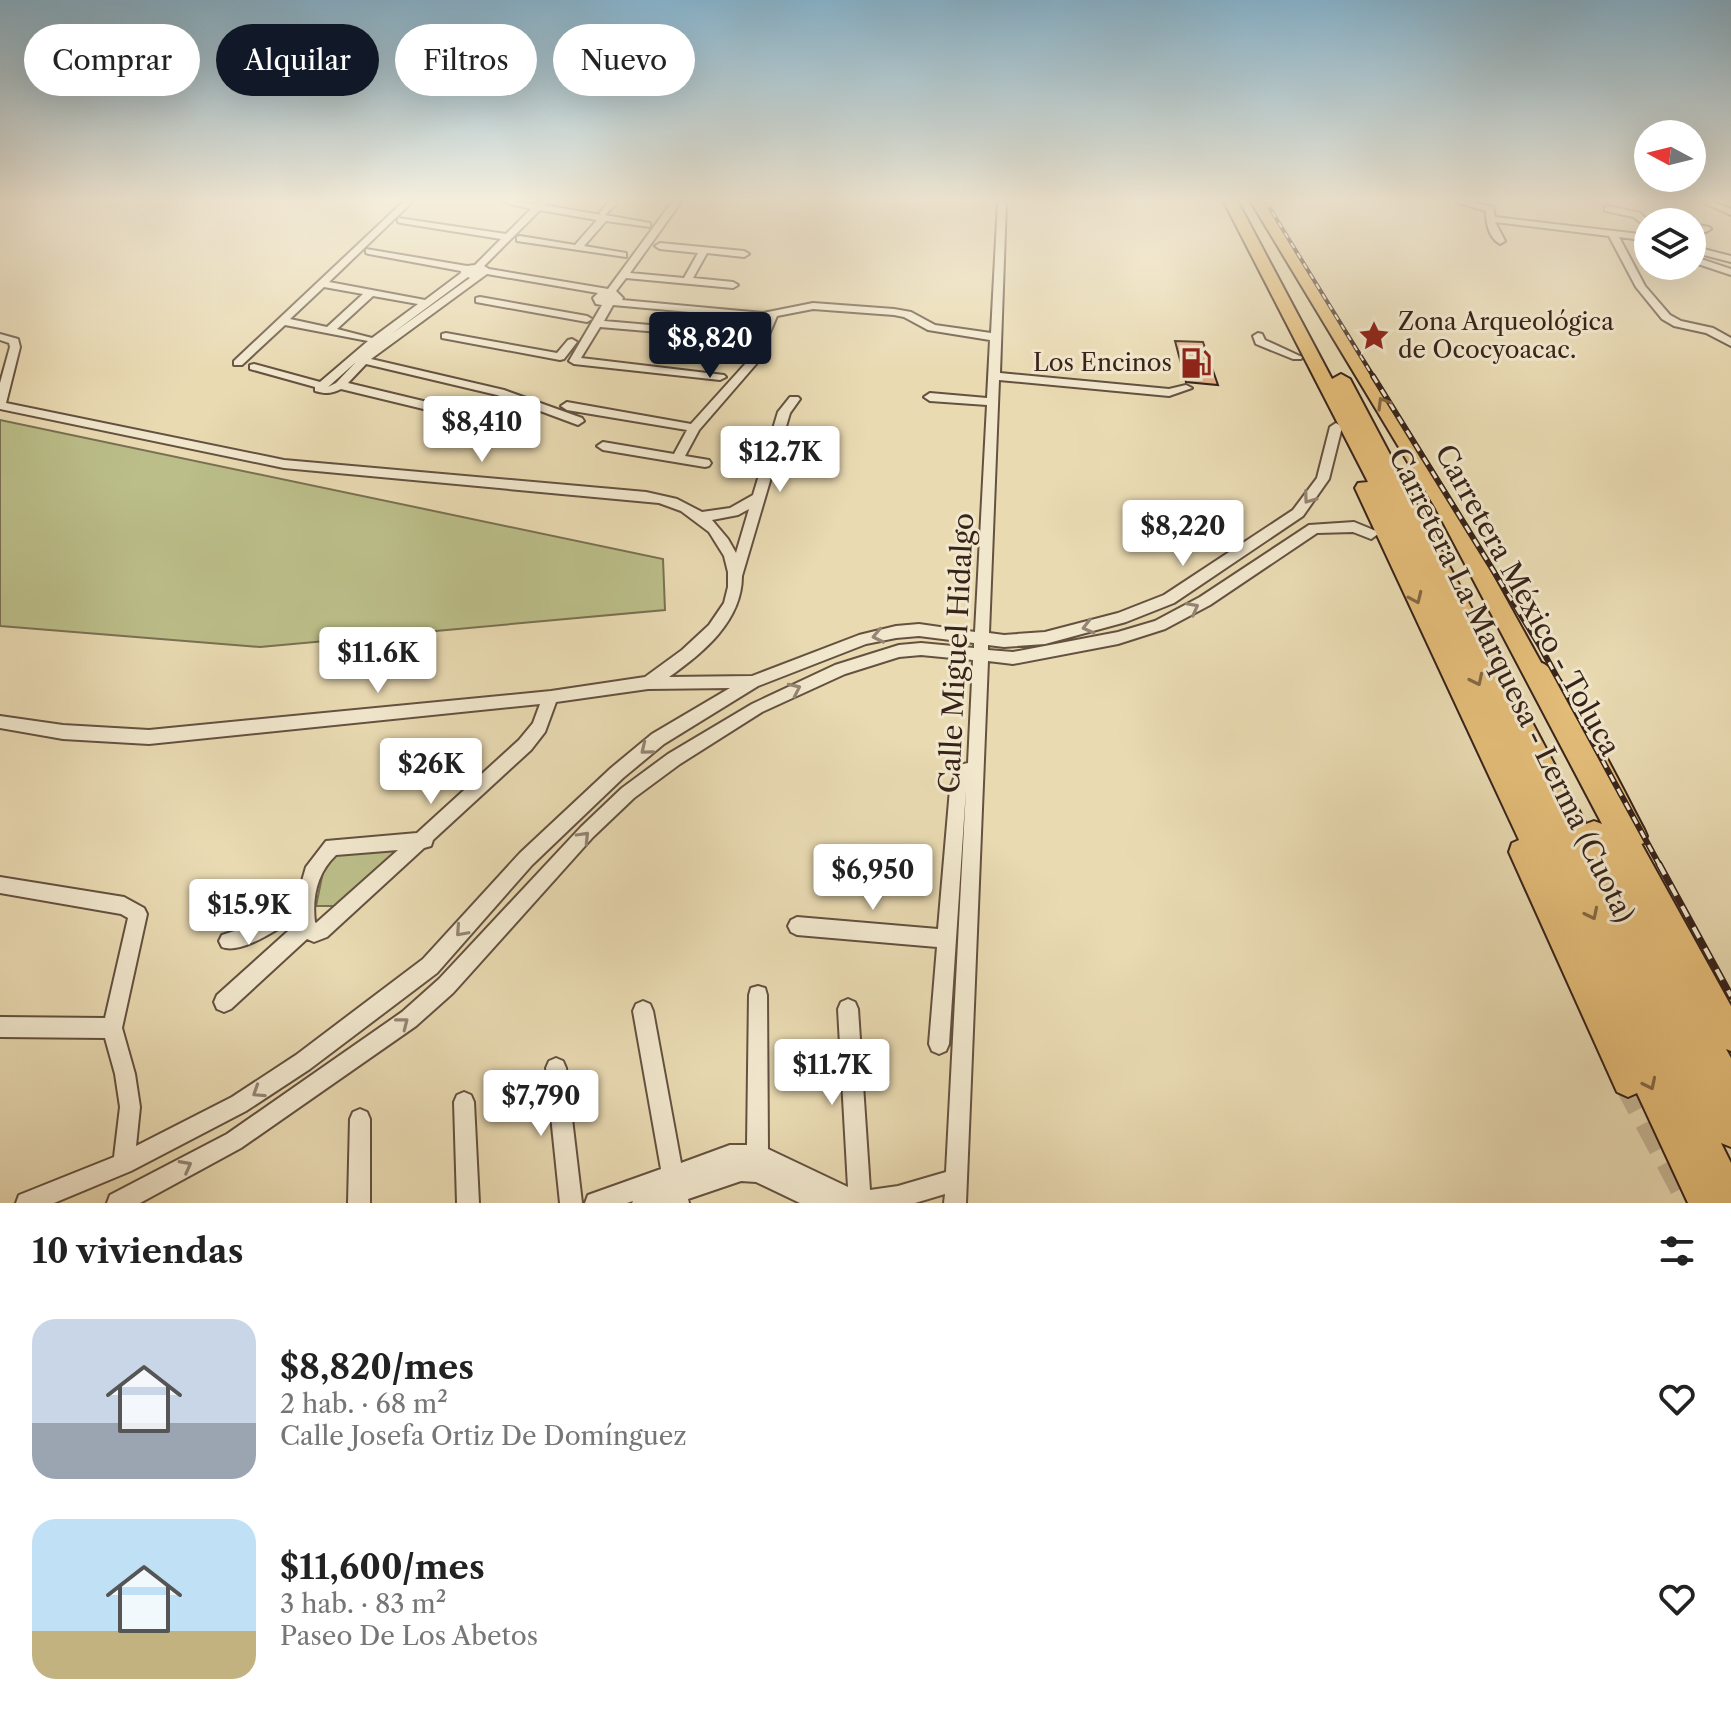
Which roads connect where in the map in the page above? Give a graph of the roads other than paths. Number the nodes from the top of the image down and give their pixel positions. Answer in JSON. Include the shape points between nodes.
{"nodes":[{"id":1,"x":349,"y":258,"type":"edge"},
{"id":2,"x":405,"y":258,"type":"edge"},
{"id":3,"x":487,"y":258,"type":"edge"},
{"id":4,"x":636,"y":258,"type":"edge"},
{"id":5,"x":700,"y":258,"type":"edge"},
{"id":6,"x":999,"y":258,"type":"edge"},
{"id":7,"x":1254,"y":258,"type":"edge"},
{"id":8,"x":1261,"y":258,"type":"edge"},
{"id":9,"x":1275,"y":258,"type":"edge"},
{"id":10,"x":1290,"y":258,"type":"edge"},
{"id":11,"x":1626,"y":258,"type":"edge"},
{"id":12,"x":1706,"y":264,"type":"edge"},
{"id":13,"x":474,"y":272,"type":"junction"},
{"id":14,"x":1731,"y":272,"type":"edge"},
{"id":15,"x":624,"y":275,"type":"junction"},
{"id":16,"x":687,"y":281,"type":"junction"},
{"id":17,"x":328,"y":285,"type":"dead end"},
{"id":18,"x":733,"y":285,"type":"dead end"},
{"id":19,"x":371,"y":293,"type":"junction"},
{"id":20,"x":608,"y":298,"type":"junction"},
{"id":21,"x":480,"y":300,"type":"dead end"},
{"id":22,"x":794,"y":306,"type":"junction"},
{"id":23,"x":424,"y":308,"type":"junction"},
{"id":24,"x":772,"y":316,"type":"junction"},
{"id":25,"x":592,"y":321,"type":"junction"},
{"id":26,"x":287,"y":322,"type":"dead end"},
{"id":27,"x":329,"y":331,"type":"junction"},
{"id":28,"x":996,"y":332,"type":"junction"},
{"id":29,"x":446,"y":336,"type":"dead end"},
{"id":30,"x":741,"y":336,"type":"dead end"},
{"id":31,"x":0,"y":337,"type":"edge"},
{"id":32,"x":367,"y":338,"type":"dead end"},
{"id":33,"x":1303,"y":338,"type":"junction"},
{"id":34,"x":1259,"y":339,"type":"dead end"},
{"id":35,"x":1731,"y":343,"type":"edge"},
{"id":36,"x":567,"y":358,"type":"junction"},
{"id":37,"x":358,"y":359,"type":"junction"},
{"id":38,"x":238,"y":363,"type":"dead end"},
{"id":39,"x":254,"y":367,"type":"dead end"},
{"id":40,"x":994,"y":376,"type":"junction"},
{"id":41,"x":720,"y":377,"type":"dead end"},
{"id":42,"x":2,"y":383,"type":"edge"},
{"id":43,"x":320,"y":385,"type":"junction"},
{"id":44,"x":340,"y":385,"type":"junction"},
{"id":45,"x":1186,"y":388,"type":"dead end"},
{"id":46,"x":930,"y":397,"type":"dead end"},
{"id":47,"x":794,"y":399,"type":"dead end"},
{"id":48,"x":993,"y":402,"type":"junction"},
{"id":49,"x":0,"y":405,"type":"edge"},
{"id":50,"x":567,"y":406,"type":"dead end"},
{"id":51,"x":469,"y":416,"type":"dead end"},
{"id":52,"x":578,"y":421,"type":"dead end"},
{"id":53,"x":1336,"y":427,"type":"junction"},
{"id":54,"x":694,"y":428,"type":"junction"},
{"id":55,"x":603,"y":446,"type":"dead end"},
{"id":56,"x":677,"y":459,"type":"junction"},
{"id":57,"x":705,"y":463,"type":"dead end"},
{"id":58,"x":1404,"y":495,"type":"junction"},
{"id":59,"x":760,"y":497,"type":"junction"},
{"id":60,"x":700,"y":517,"type":"junction"},
{"id":61,"x":1371,"y":534,"type":"joint"},
{"id":62,"x":1397,"y":554,"type":"junction"},
{"id":63,"x":737,"y":572,"type":"junction"},
{"id":64,"x":920,"y":639,"type":"junction"},
{"id":65,"x":1520,"y":641,"type":"junction"},
{"id":66,"x":983,"y":647,"type":"junction"},
{"id":67,"x":753,"y":682,"type":"junction"},
{"id":68,"x":648,"y":683,"type":"junction"},
{"id":69,"x":551,"y":697,"type":"junction"},
{"id":70,"x":0,"y":722,"type":"edge"},
{"id":71,"x":1480,"y":728,"type":"junction"},
{"id":72,"x":977,"y":768,"type":"junction"},
{"id":73,"x":425,"y":840,"type":"junction"},
{"id":74,"x":0,"y":885,"type":"edge"},
{"id":75,"x":305,"y":903,"type":"junction"},
{"id":76,"x":797,"y":926,"type":"dead end"},
{"id":77,"x":306,"y":927,"type":"junction"},
{"id":78,"x":946,"y":939,"type":"junction"},
{"id":79,"x":228,"y":941,"type":"dead end"},
{"id":80,"x":430,"y":966,"type":"junction"},
{"id":81,"x":446,"y":986,"type":"junction"},
{"id":82,"x":758,"y":995,"type":"dead end"},
{"id":83,"x":224,"y":1002,"type":"dead end"},
{"id":84,"x":848,"y":1009,"type":"dead end"},
{"id":85,"x":643,"y":1011,"type":"dead end"},
{"id":86,"x":1731,"y":1011,"type":"edge"},
{"id":87,"x":0,"y":1027,"type":"edge"},
{"id":88,"x":112,"y":1028,"type":"junction"},
{"id":89,"x":1731,"y":1036,"type":"edge"},
{"id":90,"x":939,"y":1044,"type":"dead end"},
{"id":91,"x":556,"y":1068,"type":"dead end"},
{"id":92,"x":1628,"y":1081,"type":"tunnel mouth"},
{"id":93,"x":1731,"y":1090,"type":"edge"},
{"id":94,"x":464,"y":1102,"type":"dead end"},
{"id":95,"x":360,"y":1119,"type":"dead end"},
{"id":96,"x":1731,"y":1131,"type":"edge"},
{"id":97,"x":757,"y":1163,"type":"junction"},
{"id":98,"x":124,"y":1164,"type":"junction"},
{"id":99,"x":955,"y":1180,"type":"junction"},
{"id":100,"x":675,"y":1190,"type":"edge"},
{"id":101,"x":1731,"y":1199,"type":"edge"},
{"id":102,"x":860,"y":1202,"type":"edge"},
{"id":103,"x":27,"y":1203,"type":"edge"},
{"id":104,"x":118,"y":1203,"type":"edge"},
{"id":105,"x":359,"y":1203,"type":"edge"},
{"id":106,"x":468,"y":1203,"type":"edge"},
{"id":107,"x":571,"y":1203,"type":"edge"},
{"id":108,"x":596,"y":1203,"type":"edge"},
{"id":109,"x":643,"y":1203,"type":"edge"},
{"id":110,"x":824,"y":1203,"type":"edge"},
{"id":111,"x":954,"y":1203,"type":"edge"},
{"id":112,"x":1706,"y":1203,"type":"edge"}],
"edges":[{"from":1,"to":38,"type":"street"},
{"from":2,"to":13,"type":"street"},
{"from":3,"to":13,"type":"street"},
{"from":4,"to":15,"type":"street"},
{"from":5,"to":16,"type":"street"},
{"from":6,"to":28,"type":"street","name":"Calle Miguel Hidalgo"},
{"from":7,"to":33,"type":"highway"},
{"from":8,"to":33,"type":"highway","name":"Carretera La Marquesa - Lerma (Cuota)"},
{"from":9,"to":33,"type":"highway","name":"Carretera La Marquesa - Lerma (Cuota)"},
{"from":65,"to":10,"type":"highway","name":"Carretera México - Toluca","one_way":true,"via":[[1438,494]]},
{"from":11,"to":35,"type":"street","via":[[1666,317]]},
{"from":12,"to":14,"type":"street"},
{"from":13,"to":20,"type":"street"},
{"from":13,"to":23,"type":"street"},
{"from":15,"to":16,"type":"street"},
{"from":15,"to":20,"type":"street"},
{"from":16,"to":18,"type":"street"},
{"from":17,"to":19,"type":"street"},
{"from":19,"to":23,"type":"street"},
{"from":19,"to":27,"type":"street"},
{"from":20,"to":22,"type":"street","via":[[764,310]]},
{"from":20,"to":24,"type":"street"},
{"from":20,"to":25,"type":"street"},
{"from":21,"to":25,"type":"street"},
{"from":22,"to":24,"type":"street"},
{"from":22,"to":28,"type":"street","via":[[901,313],[925,326]]},
{"from":23,"to":37,"type":"street"},
{"from":24,"to":54,"type":"street","via":[[752,363]]},
{"from":25,"to":30,"type":"street"},
{"from":25,"to":36,"type":"street"},
{"from":26,"to":27,"type":"street"},
{"from":27,"to":32,"type":"street"},
{"from":28,"to":40,"type":"street","name":"Calle Miguel Hidalgo"},
{"from":29,"to":36,"type":"street"},
{"from":31,"to":42,"type":"street","via":[[15,343]]},
{"from":33,"to":34,"type":"street"},
{"from":33,"to":53,"type":"highway"},
{"from":33,"to":58,"type":"highway","name":"Carretera La Marquesa - Lerma (Cuota)"},
{"from":33,"to":101,"type":"highway","name":"Carretera La Marquesa - Lerma (Cuota)","one_way":true,"via":[[1416,555]]},
{"from":36,"to":41,"type":"street"},
{"from":37,"to":43,"type":"street"},
{"from":37,"to":44,"type":"street"},
{"from":37,"to":52,"type":"street","via":[[500,392]]},
{"from":39,"to":43,"type":"street"},
{"from":40,"to":45,"type":"street","via":[[1169,393]]},
{"from":40,"to":48,"type":"street","name":"Calle Miguel Hidalgo"},
{"from":42,"to":49,"type":"street"},
{"from":43,"to":44,"type":"street","via":[[325,392]]},
{"from":44,"to":51,"type":"street"},
{"from":46,"to":48,"type":"street"},
{"from":47,"to":59,"type":"street","via":[[784,412]]},
{"from":48,"to":66,"type":"street","name":"Calle Miguel Hidalgo"},
{"from":49,"to":60,"type":"street","via":[[284,464],[632,495],[661,499]]},
{"from":50,"to":54,"type":"street"},
{"from":53,"to":62,"type":"highway"},
{"from":53,"to":66,"type":"street","one_way":true,"via":[[1323,479],[1298,513],[1169,599],[1045,638]]},
{"from":54,"to":56,"type":"street"},
{"from":55,"to":56,"type":"street"},
{"from":56,"to":57,"type":"street"},
{"from":58,"to":93,"type":"highway","via":[[1453,568]]},
{"from":58,"to":96,"type":"highway","name":"Carretera La Marquesa - Lerma (Cuota)"},
{"from":59,"to":60,"type":"street","via":[[733,512]]},
{"from":59,"to":63,"type":"street"},
{"from":60,"to":63,"type":"street","via":[[714,528]]},
{"from":61,"to":62,"type":"highway"},
{"from":66,"to":61,"type":"street","one_way":true,"via":[[1013,658],[1063,651],[1160,625],[1314,528],[1354,527]]},
{"from":62,"to":71,"type":"highway","one_way":true},
{"from":63,"to":68,"type":"street","via":[[733,597],[721,620],[689,655]]},
{"from":64,"to":66,"type":"street"},
{"from":64,"to":67,"type":"street","one_way":true,"via":[[864,639]]},
{"from":81,"to":64,"type":"street","one_way":true,"via":[[587,832],[674,759],[795,688]]},
{"from":65,"to":86,"type":"main road","via":[[1565,703]]},
{"from":65,"to":89,"type":"highway","name":"Carretera México - Toluca"},
{"from":66,"to":72,"type":"street","name":"Calle Miguel Hidalgo"},
{"from":67,"to":68,"type":"street"},
{"from":67,"to":80,"type":"street","one_way":true,"via":[[658,739],[617,773],[526,859]]},
{"from":68,"to":69,"type":"street"},
{"from":69,"to":70,"type":"street","via":[[149,737],[88,735]]},
{"from":69,"to":73,"type":"street","via":[[525,745]]},
{"from":71,"to":92,"type":"highway","via":[[1479,759]]},
{"from":71,"to":112,"type":"highway","one_way":true},
{"from":72,"to":78,"type":"street","via":[[965,770],[958,789]]},
{"from":72,"to":99,"type":"street","name":"Calle Miguel Hidalgo"},
{"from":73,"to":75,"type":"street","via":[[332,847],[315,866]]},
{"from":73,"to":77,"type":"street","via":[[321,931]]},
{"from":74,"to":88,"type":"street","via":[[135,910],[139,922]]},
{"from":75,"to":77,"type":"street"},
{"from":75,"to":79,"type":"street"},
{"from":76,"to":78,"type":"street"},
{"from":77,"to":83,"type":"street"},
{"from":78,"to":90,"type":"street"},
{"from":80,"to":81,"type":"street"},
{"from":80,"to":98,"type":"street","one_way":true,"via":[[239,1104]]},
{"from":104,"to":81,"type":"street","one_way":true,"via":[[234,1141],[344,1067]]},
{"from":82,"to":97,"type":"street"},
{"from":84,"to":102,"type":"street"},
{"from":85,"to":100,"type":"street"},
{"from":87,"to":88,"type":"street"},
{"from":88,"to":98,"type":"street","via":[[130,1107]]},
{"from":91,"to":107,"type":"street"},
{"from":94,"to":106,"type":"street"},
{"from":95,"to":105,"type":"street"},
{"from":97,"to":100,"type":"street"},
{"from":97,"to":102,"type":"street"},
{"from":97,"to":110,"type":"street"},
{"from":98,"to":103,"type":"street"},
{"from":99,"to":102,"type":"street"},
{"from":99,"to":111,"type":"street","name":"Calle Miguel Hidalgo"},
{"from":100,"to":108,"type":"street"},
{"from":100,"to":109,"type":"street"}]}
